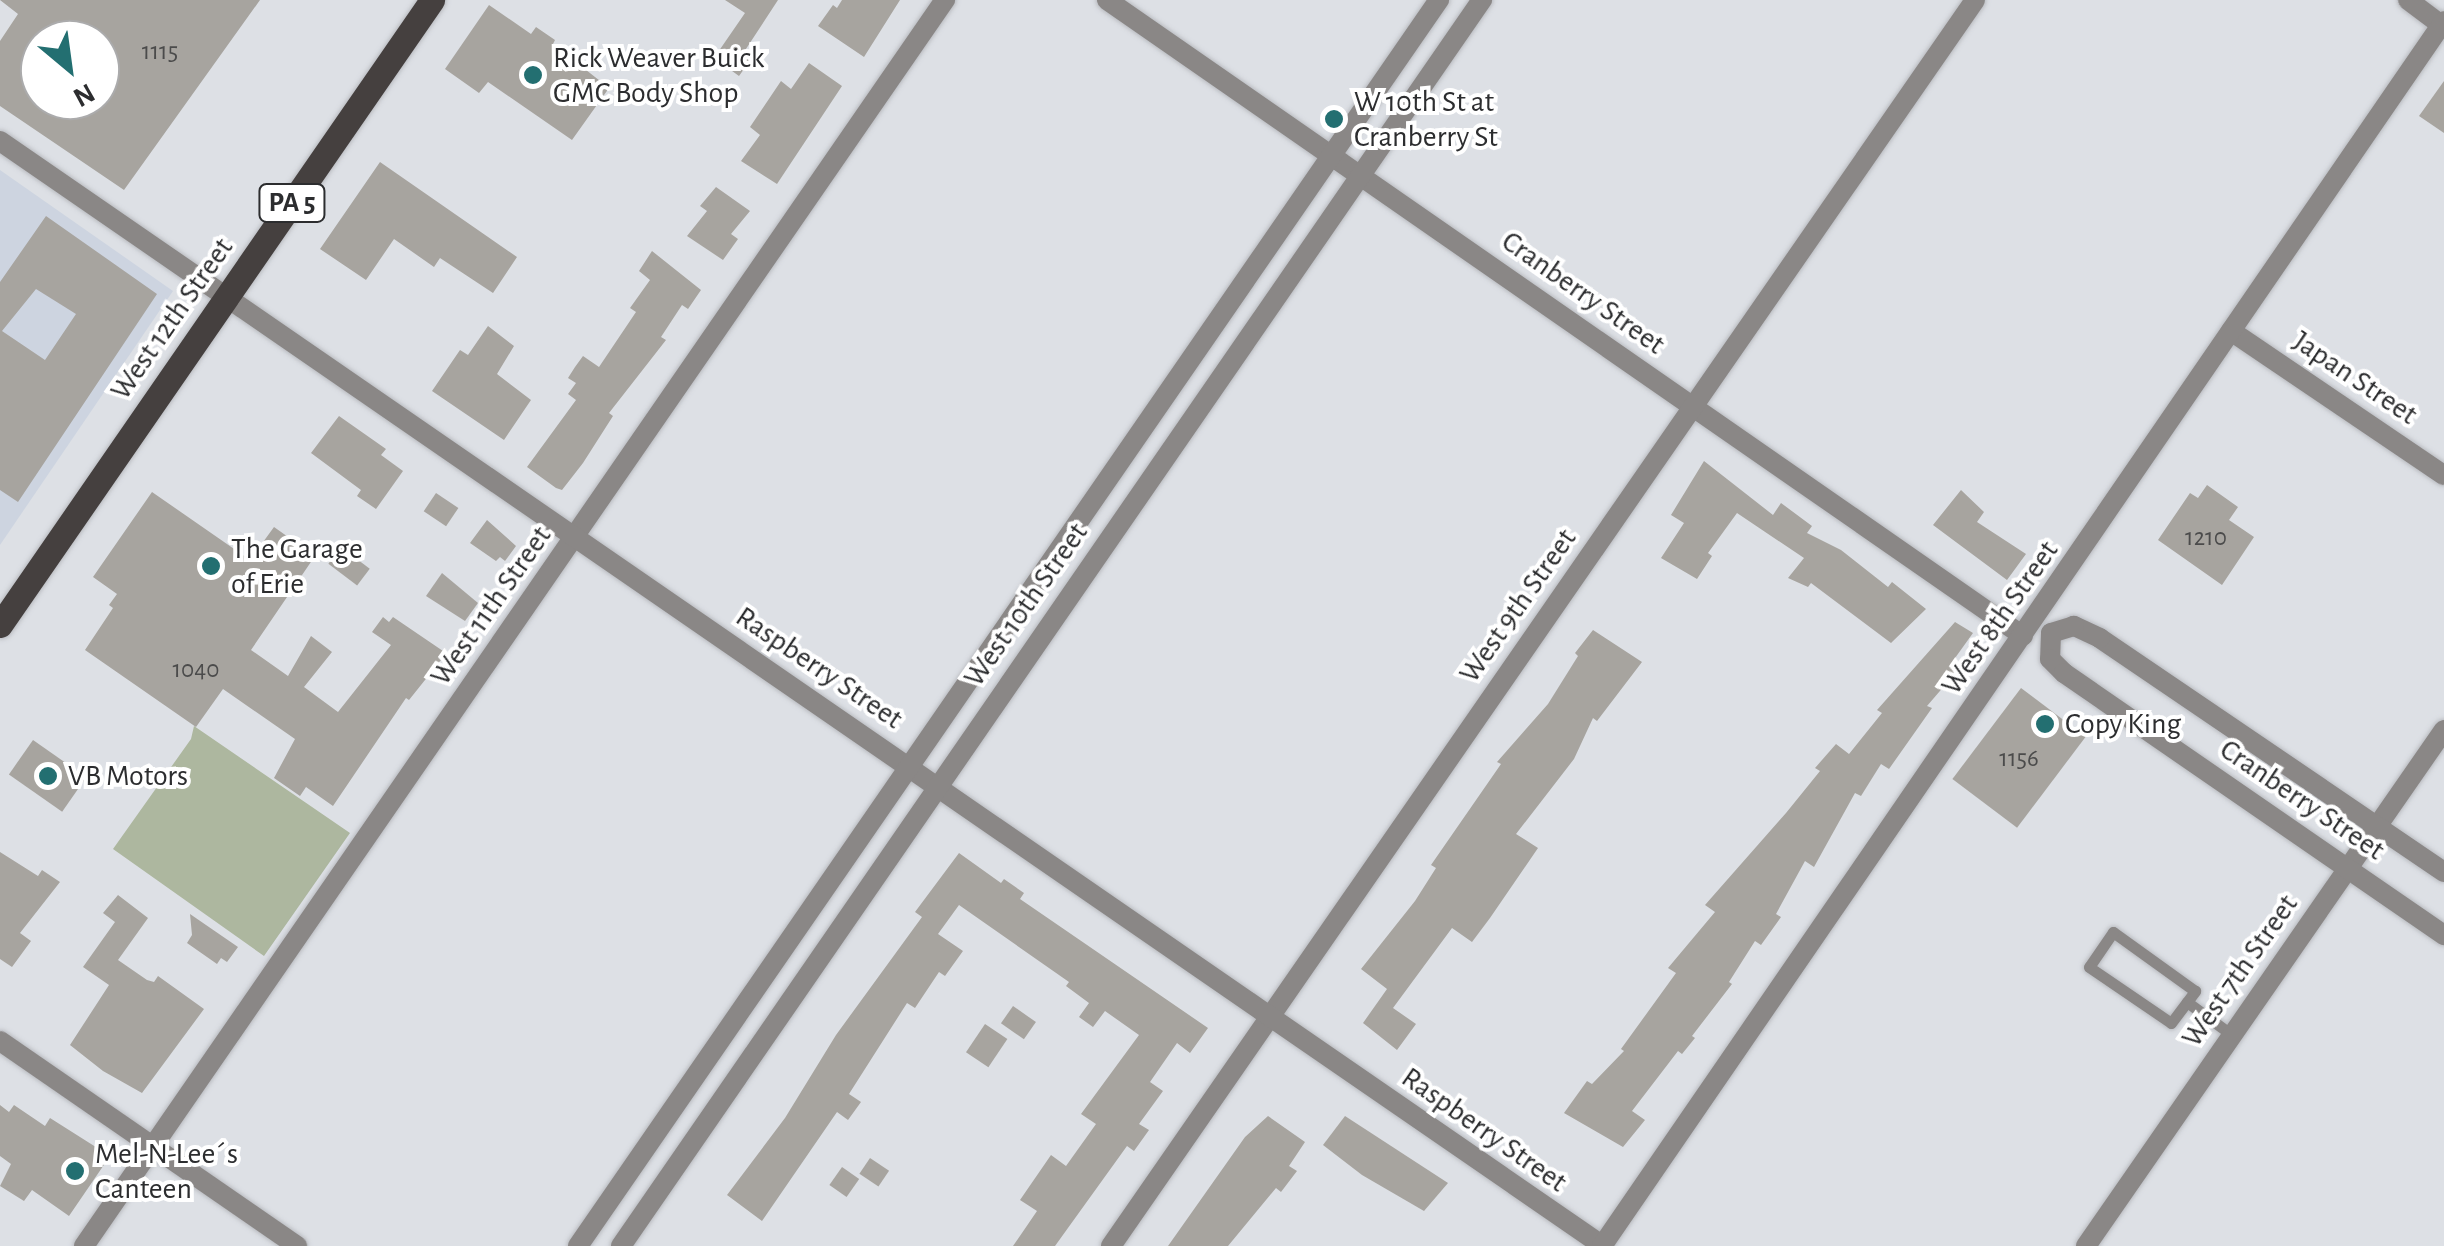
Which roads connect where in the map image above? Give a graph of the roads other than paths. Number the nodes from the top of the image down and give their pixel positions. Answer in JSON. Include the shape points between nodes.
{"nodes":[{"id":1,"x":432,"y":0,"type":"edge"},
{"id":2,"x":946,"y":0,"type":"edge"},
{"id":3,"x":1107,"y":0,"type":"edge"},
{"id":4,"x":1439,"y":0,"type":"edge"},
{"id":5,"x":1482,"y":0,"type":"edge"},
{"id":6,"x":1974,"y":0,"type":"edge"},
{"id":7,"x":2408,"y":0,"type":"edge"},
{"id":8,"x":2443,"y":24,"type":"edge"},
{"id":9,"x":0,"y":141,"type":"edge"},
{"id":10,"x":1331,"y":156,"type":"junction"},
{"id":11,"x":1361,"y":177,"type":"junction"},
{"id":12,"x":226,"y":298,"type":"junction"},
{"id":13,"x":2231,"y":330,"type":"junction"},
{"id":14,"x":1693,"y":405,"type":"junction"},
{"id":15,"x":1119,"y":462,"type":"junction"},
{"id":16,"x":2444,"y":476,"type":"edge"},
{"id":17,"x":1148,"y":483,"type":"junction"},
{"id":18,"x":575,"y":537,"type":"junction"},
{"id":19,"x":0,"y":625,"type":"edge"},
{"id":20,"x":2029,"y":628,"type":"junction"},
{"id":21,"x":2052,"y":634,"type":"junction"},
{"id":22,"x":2444,"y":730,"type":"edge"},
{"id":23,"x":909,"y":766,"type":"junction"},
{"id":24,"x":936,"y":786,"type":"junction"},
{"id":25,"x":2378,"y":824,"type":"junction"},
{"id":26,"x":2348,"y":868,"type":"junction"},
{"id":27,"x":2444,"y":872,"type":"edge"},
{"id":28,"x":2444,"y":934,"type":"edge"},
{"id":29,"x":2186,"y":1002,"type":"junction"},
{"id":30,"x":1270,"y":1018,"type":"junction"},
{"id":31,"x":2232,"y":1035,"type":"junction"},
{"id":32,"x":0,"y":1041,"type":"edge"},
{"id":33,"x":152,"y":1146,"type":"junction"},
{"id":34,"x":636,"y":1162,"type":"junction"},
{"id":35,"x":665,"y":1182,"type":"junction"},
{"id":36,"x":84,"y":1246,"type":"edge"},
{"id":37,"x":296,"y":1246,"type":"edge"},
{"id":38,"x":578,"y":1246,"type":"edge"},
{"id":39,"x":622,"y":1246,"type":"edge"},
{"id":40,"x":1110,"y":1246,"type":"edge"},
{"id":41,"x":1602,"y":1246,"type":"edge"},
{"id":42,"x":2086,"y":1246,"type":"edge"}],
"edges":[{"from":1,"to":12,"type":"main road","name":"West 12th Street","number":"PA 5"},
{"from":2,"to":18,"type":"street","name":"West 11th Street"},
{"from":3,"to":10,"type":"street","name":"Cranberry Street"},
{"from":4,"to":10,"type":"street","name":"West 10th Street"},
{"from":5,"to":11,"type":"street","name":"West 10th Street"},
{"from":6,"to":14,"type":"street","name":"West 9th Street"},
{"from":7,"to":8,"type":"street"},
{"from":8,"to":13,"type":"street","name":"West 8th Street"},
{"from":9,"to":12,"type":"street","name":"Raspberry Street"},
{"from":10,"to":11,"type":"street","name":"Cranberry Street"},
{"from":10,"to":15,"type":"street","name":"West 10th Street"},
{"from":11,"to":14,"type":"street","name":"Cranberry Street"},
{"from":11,"to":17,"type":"street","name":"West 10th Street"},
{"from":12,"to":18,"type":"street","name":"Raspberry Street"},
{"from":12,"to":19,"type":"main road","name":"West 12th Street","number":"PA 5"},
{"from":13,"to":16,"type":"street","name":"Japan Street"},
{"from":13,"to":20,"type":"street","name":"West 8th Street"},
{"from":14,"to":20,"type":"street","name":"Cranberry Street"},
{"from":14,"to":30,"type":"street","name":"West 9th Street"},
{"from":15,"to":17,"type":"street"},
{"from":15,"to":23,"type":"street","name":"West 10th Street"},
{"from":17,"to":24,"type":"street","name":"West 10th Street"},
{"from":18,"to":23,"type":"street","name":"Raspberry Street"},
{"from":18,"to":33,"type":"street","name":"West 11th Street"},
{"from":20,"to":21,"type":"street","name":"Cranberry Street"},
{"from":20,"to":41,"type":"street","name":"West 8th Street"},
{"from":21,"to":25,"type":"street","name":"Cranberry Street","via":[[2074,626],[2100,638]]},
{"from":21,"to":26,"type":"street","name":"Cranberry Street","via":[[2050,659],[2064,673]]},
{"from":22,"to":25,"type":"street","name":"West 7th Street"},
{"from":23,"to":24,"type":"street","name":"Raspberry Street"},
{"from":23,"to":34,"type":"street","name":"West 10th Street"},
{"from":24,"to":30,"type":"street","name":"Raspberry Street"},
{"from":24,"to":35,"type":"street","name":"West 10th Street"},
{"from":25,"to":26,"type":"street","name":"West 7th Street"},
{"from":25,"to":27,"type":"street","name":"Cranberry Street"},
{"from":26,"to":28,"type":"street","name":"Cranberry Street"},
{"from":26,"to":31,"type":"street","name":"West 7th Street"},
{"from":29,"to":29,"type":"lane","via":[[2172,1024],[2088,967],[2113,932],[2195,990]]},
{"from":29,"to":31,"type":"lane"},
{"from":30,"to":40,"type":"street","name":"West 9th Street"},
{"from":30,"to":41,"type":"street","name":"Raspberry Street"},
{"from":31,"to":42,"type":"street","name":"West 7th Street"},
{"from":32,"to":33,"type":"street"},
{"from":33,"to":36,"type":"street","name":"West 11th Street"},
{"from":33,"to":37,"type":"street"},
{"from":34,"to":35,"type":"street"},
{"from":34,"to":38,"type":"street","name":"West 10th Street"},
{"from":35,"to":39,"type":"street","name":"West 10th Street"}]}
